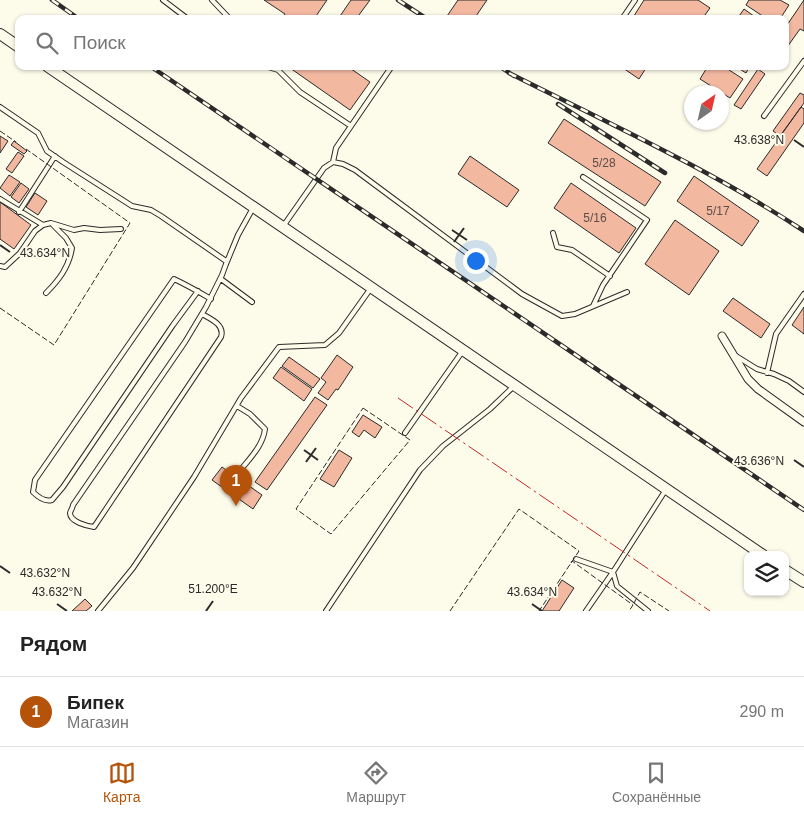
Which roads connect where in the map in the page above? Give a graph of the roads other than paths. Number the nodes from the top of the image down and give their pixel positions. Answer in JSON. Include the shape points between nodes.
{"nodes":[{"id":1,"x":163,"y":0,"type":"edge"},
{"id":2,"x":212,"y":0,"type":"edge"},
{"id":3,"x":635,"y":0,"type":"edge"},
{"id":4,"x":183,"y":15,"type":"edge"},
{"id":5,"x":226,"y":15,"type":"edge"},
{"id":6,"x":625,"y":15,"type":"edge"},
{"id":7,"x":0,"y":34,"type":"edge"},
{"id":8,"x":15,"y":44,"type":"edge"},
{"id":9,"x":804,"y":61,"type":"edge"},
{"id":10,"x":53,"y":70,"type":"edge"},
{"id":11,"x":278,"y":70,"type":"edge"},
{"id":12,"x":389,"y":70,"type":"edge"},
{"id":13,"x":0,"y":107,"type":"edge"},
{"id":14,"x":764,"y":116,"type":"dead end"},
{"id":15,"x":351,"y":126,"type":"junction"},
{"id":16,"x":55,"y":156,"type":"junction"},
{"id":17,"x":333,"y":162,"type":"junction"},
{"id":18,"x":583,"y":177,"type":"dead end"},
{"id":19,"x":0,"y":199,"type":"edge"},
{"id":20,"x":253,"y":207,"type":"junction"},
{"id":21,"x":19,"y":212,"type":"junction"},
{"id":22,"x":52,"y":223,"type":"junction"},
{"id":23,"x":43,"y":226,"type":"junction"},
{"id":24,"x":283,"y":227,"type":"junction"},
{"id":25,"x":121,"y":229,"type":"dead end"},
{"id":26,"x":553,"y":233,"type":"dead end"},
{"id":27,"x":226,"y":261,"type":"junction"},
{"id":28,"x":0,"y":266,"type":"edge"},
{"id":29,"x":610,"y":276,"type":"junction"},
{"id":30,"x":221,"y":278,"type":"junction"},
{"id":31,"x":371,"y":288,"type":"junction"},
{"id":32,"x":198,"y":291,"type":"junction"},
{"id":33,"x":627,"y":292,"type":"dead end"},
{"id":34,"x":46,"y":293,"type":"dead end"},
{"id":35,"x":804,"y":294,"type":"edge"},
{"id":36,"x":211,"y":299,"type":"junction"},
{"id":37,"x":252,"y":302,"type":"dead end"},
{"id":38,"x":593,"y":306,"type":"junction"},
{"id":39,"x":202,"y":314,"type":"junction"},
{"id":40,"x":722,"y":336,"type":"dead end"},
{"id":41,"x":464,"y":350,"type":"junction"},
{"id":42,"x":732,"y":353,"type":"junction"},
{"id":43,"x":767,"y":373,"type":"junction"},
{"id":44,"x":515,"y":385,"type":"junction"},
{"id":45,"x":804,"y":392,"type":"edge"},
{"id":46,"x":237,"y":406,"type":"junction"},
{"id":47,"x":804,"y":422,"type":"edge"},
{"id":48,"x":405,"y":433,"type":"dead end"},
{"id":49,"x":239,"y":472,"type":"dead end"},
{"id":50,"x":667,"y":489,"type":"junction"},
{"id":51,"x":757,"y":551,"type":"edge"},
{"id":52,"x":576,"y":559,"type":"dead end"},
{"id":53,"x":613,"y":572,"type":"junction"},
{"id":54,"x":789,"y":573,"type":"edge"},
{"id":55,"x":804,"y":582,"type":"edge"},
{"id":56,"x":98,"y":611,"type":"edge"},
{"id":57,"x":326,"y":611,"type":"edge"},
{"id":58,"x":586,"y":611,"type":"edge"},
{"id":59,"x":648,"y":611,"type":"edge"}],
"edges":[{"from":1,"to":4,"type":"lane"},
{"from":2,"to":5,"type":"lane"},
{"from":3,"to":6,"type":"lane"},
{"from":7,"to":8,"type":"main road"},
{"from":9,"to":14,"type":"lane"},
{"from":10,"to":20,"type":"main road"},
{"from":11,"to":15,"type":"lane","via":[[300,92]]},
{"from":12,"to":15,"type":"lane"},
{"from":13,"to":16,"type":"lane","via":[[38,133],[47,151]]},
{"from":15,"to":17,"type":"lane","via":[[336,148]]},
{"from":16,"to":21,"type":"lane"},
{"from":16,"to":27,"type":"lane","via":[[132,206],[161,216]]},
{"from":17,"to":24,"type":"lane","via":[[315,179]]},
{"from":17,"to":38,"type":"lane","via":[[355,170],[542,307],[562,316]]},
{"from":18,"to":29,"type":"lane","via":[[647,220]]},
{"from":19,"to":21,"type":"lane"},
{"from":20,"to":24,"type":"main road"},
{"from":20,"to":27,"type":"lane"},
{"from":21,"to":23,"type":"lane"},
{"from":22,"to":23,"type":"lane"},
{"from":22,"to":25,"type":"lane","via":[[74,230]]},
{"from":22,"to":34,"type":"lane","via":[[72,248],[68,265]]},
{"from":23,"to":28,"type":"lane","via":[[35,231],[10,264]]},
{"from":24,"to":31,"type":"main road"},
{"from":26,"to":29,"type":"lane","via":[[557,247],[572,250]]},
{"from":27,"to":30,"type":"lane"},
{"from":29,"to":38,"type":"lane"},
{"from":30,"to":36,"type":"lane"},
{"from":30,"to":37,"type":"lane"},
{"from":31,"to":41,"type":"main road"},
{"from":31,"to":46,"type":"lane","via":[[339,333],[325,345],[279,347]]},
{"from":32,"to":32,"type":"lane","via":[[174,278],[35,480],[35,494],[44,500],[52,500],[63,487]]},
{"from":32,"to":36,"type":"lane"},
{"from":33,"to":38,"type":"lane"},
{"from":35,"to":43,"type":"lane","via":[[776,334]]},
{"from":36,"to":39,"type":"lane"},
{"from":39,"to":39,"type":"lane","via":[[73,505],[71,517],[78,522],[94,527],[221,337],[220,327]]},
{"from":40,"to":42,"type":"street"},
{"from":41,"to":44,"type":"main road"},
{"from":41,"to":48,"type":"lane"},
{"from":42,"to":43,"type":"lane"},
{"from":42,"to":47,"type":"street","via":[[758,389]]},
{"from":43,"to":45,"type":"lane","via":[[790,381]]},
{"from":44,"to":50,"type":"main road"},
{"from":44,"to":57,"type":"lane","via":[[443,446],[420,470]]},
{"from":46,"to":49,"type":"lane","via":[[265,429],[260,445]]},
{"from":46,"to":56,"type":"lane","via":[[133,568]]},
{"from":50,"to":51,"type":"main road"},
{"from":50,"to":53,"type":"lane"},
{"from":52,"to":53,"type":"lane"},
{"from":53,"to":58,"type":"lane"},
{"from":53,"to":59,"type":"lane","via":[[617,586]]},
{"from":54,"to":55,"type":"main road"}]}
